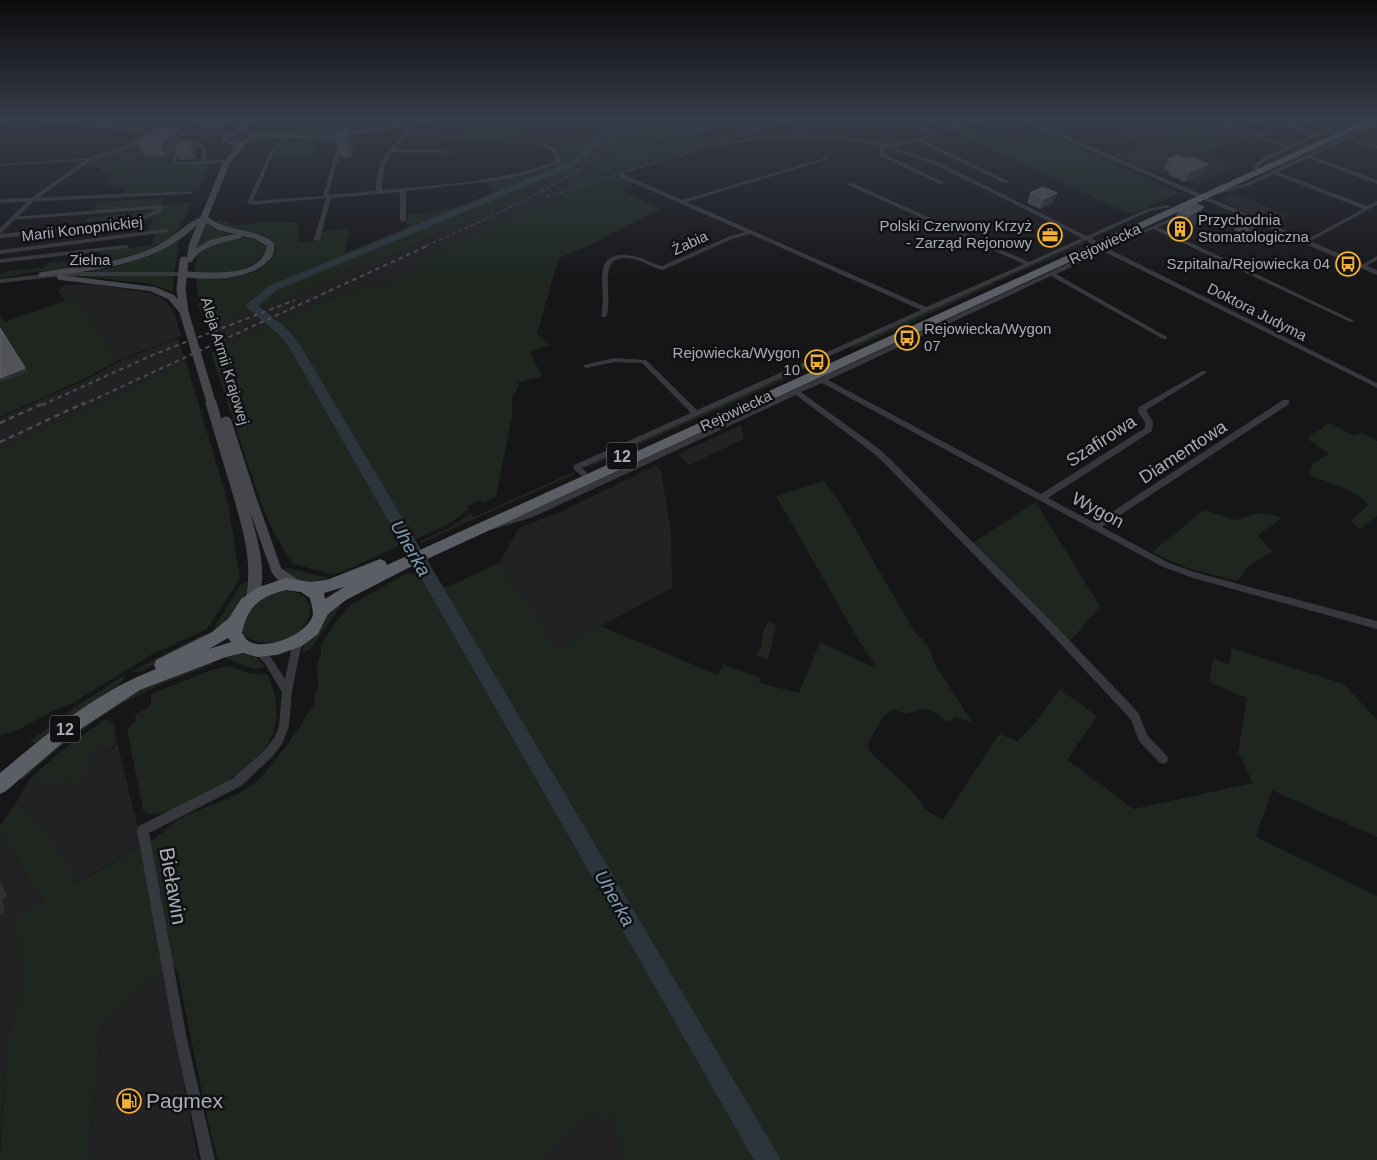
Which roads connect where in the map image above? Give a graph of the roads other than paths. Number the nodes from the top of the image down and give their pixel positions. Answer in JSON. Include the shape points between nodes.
{"nodes":[{"id":1,"x":70,"y":173,"type":"edge"},
{"id":2,"x":218,"y":173,"type":"edge"},
{"id":3,"x":222,"y":173,"type":"edge"},
{"id":4,"x":263,"y":173,"type":"edge"},
{"id":5,"x":333,"y":173,"type":"edge"},
{"id":6,"x":380,"y":173,"type":"edge"},
{"id":7,"x":527,"y":173,"type":"edge"},
{"id":8,"x":776,"y":173,"type":"edge"},
{"id":9,"x":921,"y":173,"type":"edge"},
{"id":10,"x":956,"y":173,"type":"edge"},
{"id":11,"x":988,"y":173,"type":"edge"},
{"id":12,"x":1145,"y":173,"type":"edge"},
{"id":13,"x":1246,"y":173,"type":"edge"},
{"id":14,"x":1259,"y":173,"type":"edge"},
{"id":15,"x":1272,"y":173,"type":"edge"},
{"id":16,"x":1277,"y":173,"type":"edge"},
{"id":17,"x":1353,"y":173,"type":"edge"},
{"id":18,"x":620,"y":175,"type":"dead end"},
{"id":19,"x":1007,"y":182,"type":"dead end"},
{"id":20,"x":1377,"y":182,"type":"edge"},
{"id":21,"x":942,"y":183,"type":"dead end"},
{"id":22,"x":850,"y":184,"type":"dead end"},
{"id":23,"x":403,"y":190,"type":"junction"},
{"id":24,"x":190,"y":192,"type":"dead end"},
{"id":25,"x":1218,"y":192,"type":"junction"},
{"id":26,"x":380,"y":193,"type":"junction"},
{"id":27,"x":1199,"y":196,"type":"junction"},
{"id":28,"x":327,"y":197,"type":"junction"},
{"id":29,"x":33,"y":199,"type":"junction"},
{"id":30,"x":0,"y":201,"type":"edge"},
{"id":31,"x":682,"y":202,"type":"junction"},
{"id":32,"x":1377,"y":203,"type":"edge"},
{"id":33,"x":1366,"y":208,"type":"junction"},
{"id":34,"x":1194,"y":211,"type":"edge"},
{"id":35,"x":13,"y":219,"type":"junction"},
{"id":36,"x":201,"y":219,"type":"junction"},
{"id":37,"x":403,"y":220,"type":"dead end"},
{"id":38,"x":1152,"y":227,"type":"junction"},
{"id":39,"x":166,"y":231,"type":"dead end"},
{"id":40,"x":0,"y":232,"type":"edge"},
{"id":41,"x":750,"y":232,"type":"junction"},
{"id":42,"x":0,"y":236,"type":"edge"},
{"id":43,"x":246,"y":236,"type":"junction"},
{"id":44,"x":317,"y":240,"type":"dead end"},
{"id":45,"x":1305,"y":242,"type":"junction"},
{"id":46,"x":1096,"y":244,"type":"junction"},
{"id":47,"x":126,"y":247,"type":"dead end"},
{"id":48,"x":0,"y":252,"type":"edge"},
{"id":49,"x":1377,"y":258,"type":"edge"},
{"id":50,"x":188,"y":259,"type":"junction"},
{"id":51,"x":0,"y":260,"type":"edge"},
{"id":52,"x":1029,"y":264,"type":"junction"},
{"id":53,"x":1363,"y":266,"type":"junction"},
{"id":54,"x":1377,"y":272,"type":"edge"},
{"id":55,"x":181,"y":274,"type":"joint"},
{"id":56,"x":1050,"y":274,"type":"junction"},
{"id":57,"x":42,"y":275,"type":"junction"},
{"id":58,"x":0,"y":281,"type":"edge"},
{"id":59,"x":927,"y":310,"type":"junction"},
{"id":60,"x":184,"y":312,"type":"junction"},
{"id":61,"x":604,"y":316,"type":"dead end"},
{"id":62,"x":1352,"y":321,"type":"dead end"},
{"id":63,"x":1165,"y":338,"type":"dead end"},
{"id":64,"x":586,"y":366,"type":"dead end"},
{"id":65,"x":1204,"y":372,"type":"dead end"},
{"id":66,"x":822,"y":380,"type":"junction"},
{"id":67,"x":1377,"y":386,"type":"edge"},
{"id":68,"x":796,"y":392,"type":"junction"},
{"id":69,"x":1286,"y":402,"type":"dead end"},
{"id":70,"x":697,"y":414,"type":"junction"},
{"id":71,"x":581,"y":470,"type":"junction"},
{"id":72,"x":1041,"y":498,"type":"junction"},
{"id":73,"x":247,"y":504,"type":"junction"},
{"id":74,"x":1095,"y":527,"type":"junction"},
{"id":75,"x":481,"y":529,"type":"junction"},
{"id":76,"x":425,"y":549,"type":"junction"},
{"id":77,"x":404,"y":559,"type":"junction"},
{"id":78,"x":302,"y":586,"type":"junction"},
{"id":79,"x":251,"y":600,"type":"junction"},
{"id":80,"x":321,"y":611,"type":"junction"},
{"id":81,"x":235,"y":623,"type":"junction"},
{"id":82,"x":1377,"y":625,"type":"edge"},
{"id":83,"x":302,"y":638,"type":"junction"},
{"id":84,"x":251,"y":648,"type":"junction"},
{"id":85,"x":134,"y":685,"type":"junction"},
{"id":86,"x":287,"y":691,"type":"junction"},
{"id":87,"x":1163,"y":759,"type":"dead end"},
{"id":88,"x":1,"y":782,"type":"edge"},
{"id":89,"x":208,"y":1160,"type":"edge"}],
"edges":[{"from":1,"to":29,"type":"street"},
{"from":2,"to":36,"type":"main road","name":"Aleja Armii Krajowej"},
{"from":3,"to":36,"type":"main road","name":"Aleja Armii Krajowej"},
{"from":4,"to":28,"type":"street","via":[[250,203]]},
{"from":5,"to":28,"type":"street"},
{"from":6,"to":26,"type":"street"},
{"from":7,"to":23,"type":"street"},
{"from":8,"to":31,"type":"street"},
{"from":9,"to":21,"type":"street"},
{"from":10,"to":46,"type":"street"},
{"from":11,"to":19,"type":"street"},
{"from":12,"to":27,"type":"street"},
{"from":13,"to":27,"type":"highway","name":"Rejowiecka","number":"12"},
{"from":14,"to":25,"type":"highway","name":"Rejowiecka","number":"12"},
{"from":15,"to":25,"type":"street","via":[[1246,185]]},
{"from":16,"to":33,"type":"street"},
{"from":17,"to":20,"type":"street"},
{"from":18,"to":31,"type":"street","name":"Żabia"},
{"from":22,"to":52,"type":"street"},
{"from":23,"to":26,"type":"street"},
{"from":23,"to":37,"type":"street"},
{"from":24,"to":29,"type":"street"},
{"from":25,"to":27,"type":"highway","name":"Rejowiecka","number":"12"},
{"from":26,"to":28,"type":"street"},
{"from":27,"to":45,"type":"street"},
{"from":27,"to":46,"type":"highway","name":"Rejowiecka","number":"12"},
{"from":27,"to":46,"type":"highway","name":"Rejowiecka","number":"12","via":[[1168,207]]},
{"from":28,"to":44,"type":"street"},
{"from":29,"to":30,"type":"street"},
{"from":29,"to":35,"type":"street"},
{"from":31,"to":41,"type":"street","name":"Żabia"},
{"from":32,"to":33,"type":"street"},
{"from":33,"to":45,"type":"street"},
{"from":34,"to":38,"type":"street"},
{"from":35,"to":40,"type":"street"},
{"from":35,"to":42,"type":"street","via":[[160,207],[150,216],[125,223]]},
{"from":36,"to":43,"type":"main road"},
{"from":36,"to":50,"type":"main road","name":"Aleja Armii Krajowej","via":[[188,245]]},
{"from":36,"to":57,"type":"main road","via":[[172,241],[135,258],[107,266]]},
{"from":38,"to":46,"type":"street"},
{"from":38,"to":62,"type":"street"},
{"from":39,"to":48,"type":"street","name":"Marii Konopnickiej"},
{"from":41,"to":59,"type":"street","name":"Żabia"},
{"from":41,"to":61,"type":"street","name":"Żabia","via":[[663,268],[633,257],[612,260],[605,266],[603,274],[608,308]]},
{"from":43,"to":50,"type":"main road","via":[[213,242]]},
{"from":43,"to":55,"type":"main road","via":[[262,238],[270,245],[269,255],[258,265],[232,274]]},
{"from":45,"to":53,"type":"street"},
{"from":46,"to":52,"type":"street"},
{"from":46,"to":56,"type":"street"},
{"from":46,"to":67,"type":"street","name":"Doktora Judyma"},
{"from":46,"to":71,"type":"highway","name":"Rejowiecka","number":"12"},
{"from":46,"to":75,"type":"highway","name":"Rejowiecka","number":"12"},
{"from":47,"to":51,"type":"street"},
{"from":49,"to":53,"type":"street"},
{"from":50,"to":60,"type":"main road","name":"Aleja Armii Krajowej","bridge":true,"via":[[182,289]]},
{"from":50,"to":73,"type":"main road","name":"Aleja Armii Krajowej","bridge":true,"via":[[192,318]]},
{"from":52,"to":59,"type":"street"},
{"from":53,"to":54,"type":"street"},
{"from":55,"to":57,"type":"street","name":"Zielna"},
{"from":56,"to":63,"type":"street"},
{"from":56,"to":66,"type":"street"},
{"from":57,"to":58,"type":"street","name":"Zielna"},
{"from":57,"to":60,"type":"main road","via":[[148,288],[163,292]]},
{"from":59,"to":70,"type":"street"},
{"from":60,"to":73,"type":"main road","name":"Aleja Armii Krajowej","bridge":true},
{"from":64,"to":70,"type":"street","via":[[614,360],[644,361]]},
{"from":65,"to":72,"type":"street","name":"Szafirowa","via":[[1142,409],[1149,422],[1148,429]]},
{"from":66,"to":68,"type":"street"},
{"from":66,"to":72,"type":"street","name":"Wygon"},
{"from":68,"to":75,"type":"street","via":[[530,515]]},
{"from":68,"to":87,"type":"street","via":[[886,460],[1129,710],[1143,738]]},
{"from":69,"to":74,"type":"street","name":"Diamentowa"},
{"from":70,"to":71,"type":"street"},
{"from":71,"to":76,"type":"highway","name":"Rejowiecka","number":"12"},
{"from":72,"to":74,"type":"street","name":"Wygon"},
{"from":73,"to":78,"type":"main road","name":"Aleja Armii Krajowej","via":[[276,570]]},
{"from":73,"to":79,"type":"main road","name":"Aleja Armii Krajowej","via":[[255,582]]},
{"from":74,"to":82,"type":"street","name":"Wygon","via":[[1181,571]]},
{"from":75,"to":76,"type":"highway","name":"Rejowiecka","number":"12"},
{"from":76,"to":77,"type":"highway","name":"Rejowiecka","number":"12"},
{"from":77,"to":78,"type":"highway","name":"Rejowiecka","number":"12","via":[[335,584],[318,588]]},
{"from":77,"to":80,"type":"highway","name":"Rejowiecka","number":"12"},
{"from":78,"to":79,"type":"highway","number":"12","via":[[277,586]]},
{"from":78,"to":80,"type":"highway","via":[[317,595]]},
{"from":79,"to":81,"type":"highway","number":"12"},
{"from":80,"to":83,"type":"highway","number":"12","via":[[315,625]]},
{"from":81,"to":84,"type":"highway","via":[[236,636]]},
{"from":81,"to":85,"type":"highway","number":"12","via":[[218,637],[160,666]]},
{"from":83,"to":84,"type":"highway","number":"12","via":[[285,647]]},
{"from":83,"to":86,"type":"street","name":"Bieławin","via":[[297,646]]},
{"from":84,"to":85,"type":"highway","number":"12","via":[[225,650]]},
{"from":84,"to":86,"type":"street","via":[[267,659]]},
{"from":85,"to":88,"type":"highway","number":"12","via":[[67,728]]},
{"from":86,"to":89,"type":"street","name":"Bieławin","via":[[282,733],[260,763],[237,782],[143,830],[181,1039]]}]}
